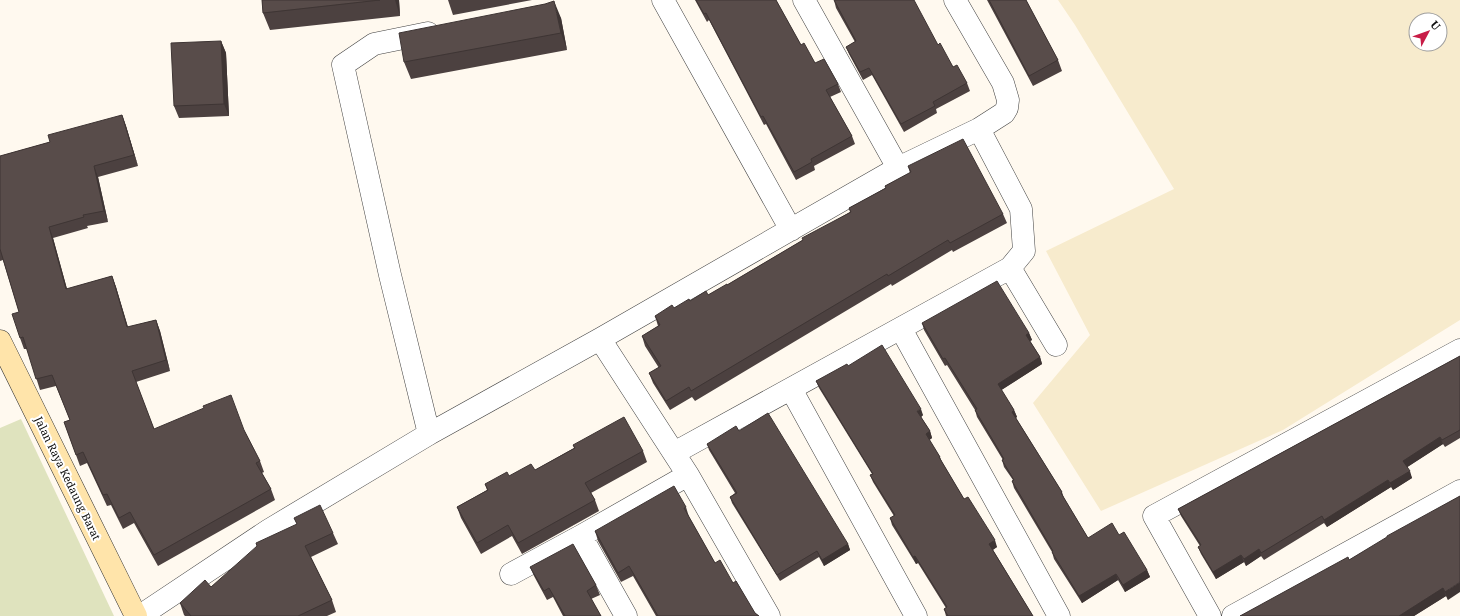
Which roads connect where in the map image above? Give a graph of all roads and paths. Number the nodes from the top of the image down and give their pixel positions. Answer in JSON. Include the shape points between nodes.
{"nodes":[{"id":1,"x":663,"y":0,"type":"edge"},
{"id":2,"x":804,"y":0,"type":"edge"},
{"id":3,"x":955,"y":0,"type":"edge"},
{"id":4,"x":450,"y":28,"type":"edge"},
{"id":5,"x":979,"y":129,"type":"junction"},
{"id":6,"x":898,"y":168,"type":"junction"},
{"id":7,"x":791,"y":230,"type":"junction"},
{"id":8,"x":1010,"y":268,"type":"junction"},
{"id":9,"x":901,"y":329,"type":"junction"},
{"id":10,"x":600,"y":339,"type":"junction"},
{"id":11,"x":0,"y":341,"type":"edge"},
{"id":12,"x":1056,"y":345,"type":"dead end"},
{"id":13,"x":1460,"y":350,"type":"edge"},
{"id":14,"x":791,"y":389,"type":"junction"},
{"id":15,"x":429,"y":434,"type":"junction"},
{"id":16,"x":674,"y":453,"type":"junction"},
{"id":17,"x":688,"y":474,"type":"junction"},
{"id":18,"x":1460,"y":491,"type":"edge"},
{"id":19,"x":581,"y":536,"type":"junction"},
{"id":20,"x":511,"y":574,"type":"dead end"},
{"id":21,"x":136,"y":616,"type":"edge"},
{"id":22,"x":140,"y":616,"type":"edge"},
{"id":23,"x":626,"y":616,"type":"edge"},
{"id":24,"x":769,"y":616,"type":"edge"},
{"id":25,"x":916,"y":616,"type":"edge"},
{"id":26,"x":1059,"y":616,"type":"edge"},
{"id":27,"x":1210,"y":616,"type":"edge"},
{"id":28,"x":1234,"y":616,"type":"edge"}],
"edges":[{"from":1,"to":7,"type":"street"},
{"from":2,"to":6,"type":"street"},
{"from":3,"to":5,"type":"street","via":[[1003,83],[1008,100],[1004,113]]},
{"from":4,"to":15,"type":"street","via":[[374,44],[343,65]]},
{"from":5,"to":6,"type":"street"},
{"from":5,"to":8,"type":"street","via":[[1021,208],[1024,251]]},
{"from":6,"to":7,"type":"street"},
{"from":7,"to":10,"type":"street"},
{"from":8,"to":9,"type":"street"},
{"from":8,"to":12,"type":"street"},
{"from":9,"to":14,"type":"street"},
{"from":9,"to":26,"type":"street"},
{"from":10,"to":15,"type":"street"},
{"from":10,"to":16,"type":"street"},
{"from":11,"to":21,"type":"street","name":"Jalan Raya Kedaung Barat"},
{"from":13,"to":27,"type":"street","via":[[1154,516]]},
{"from":14,"to":16,"type":"street"},
{"from":14,"to":25,"type":"street"},
{"from":15,"to":22,"type":"street","via":[[269,530]]},
{"from":16,"to":17,"type":"street"},
{"from":17,"to":19,"type":"street"},
{"from":17,"to":24,"type":"street"},
{"from":18,"to":28,"type":"street"},
{"from":19,"to":20,"type":"street"},
{"from":19,"to":23,"type":"street"}]}
